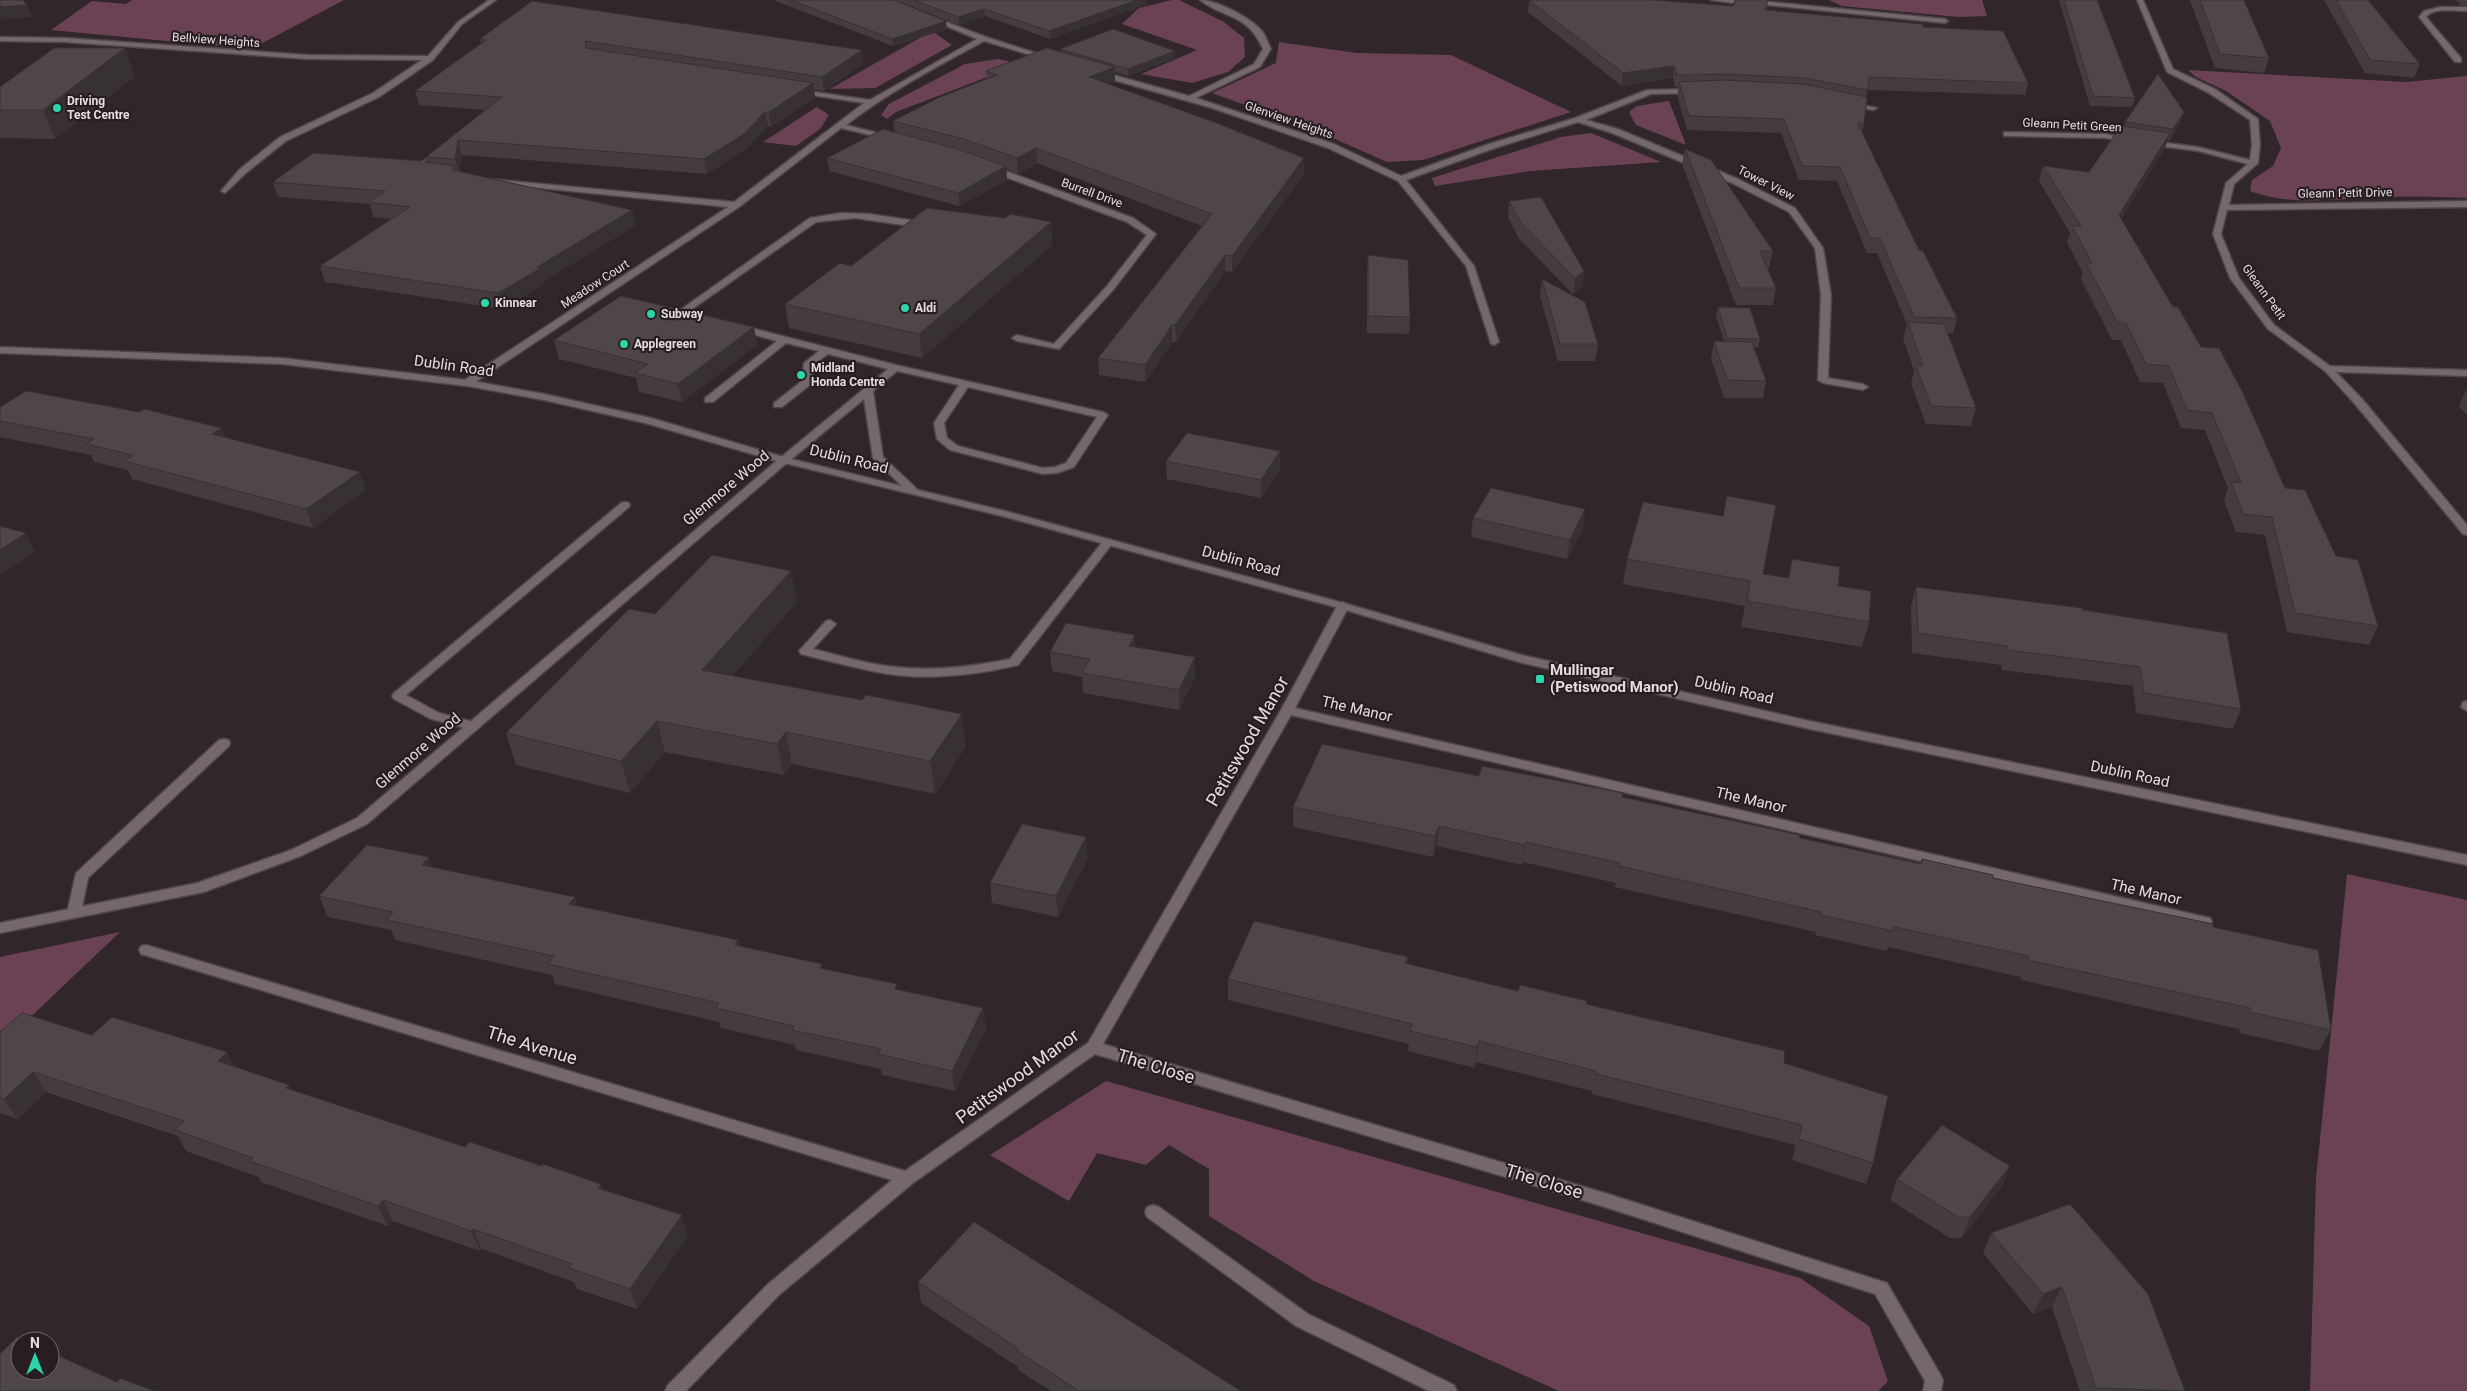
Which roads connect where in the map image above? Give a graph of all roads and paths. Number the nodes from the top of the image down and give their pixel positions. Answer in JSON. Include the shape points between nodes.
{"nodes":[{"id":1,"x":493,"y":0,"type":"edge"},
{"id":2,"x":1203,"y":0,"type":"edge"},
{"id":3,"x":1714,"y":0,"type":"edge"},
{"id":4,"x":1820,"y":0,"type":"edge"},
{"id":5,"x":2140,"y":0,"type":"edge"},
{"id":6,"x":1733,"y":1,"type":"edge"},
{"id":7,"x":1760,"y":3,"type":"edge"},
{"id":8,"x":1817,"y":8,"type":"junction"},
{"id":9,"x":2467,"y":9,"type":"edge"},
{"id":10,"x":920,"y":14,"type":"edge"},
{"id":11,"x":1945,"y":21,"type":"dead end"},
{"id":12,"x":0,"y":39,"type":"edge"},
{"id":13,"x":983,"y":39,"type":"junction"},
{"id":14,"x":82,"y":42,"type":"junction"},
{"id":15,"x":74,"y":48,"type":"edge"},
{"id":16,"x":430,"y":58,"type":"junction"},
{"id":17,"x":2458,"y":60,"type":"dead end"},
{"id":18,"x":1058,"y":61,"type":"edge"},
{"id":19,"x":1086,"y":69,"type":"edge"},
{"id":20,"x":785,"y":89,"type":"edge"},
{"id":21,"x":1704,"y":91,"type":"edge"},
{"id":22,"x":1189,"y":99,"type":"junction"},
{"id":23,"x":1837,"y":101,"type":"edge"},
{"id":24,"x":871,"y":102,"type":"junction"},
{"id":25,"x":1873,"y":108,"type":"dead end"},
{"id":26,"x":1578,"y":120,"type":"junction"},
{"id":27,"x":841,"y":126,"type":"junction"},
{"id":28,"x":2006,"y":134,"type":"dead end"},
{"id":29,"x":896,"y":141,"type":"edge"},
{"id":30,"x":2254,"y":163,"type":"junction"},
{"id":31,"x":979,"y":164,"type":"edge"},
{"id":32,"x":1400,"y":179,"type":"junction"},
{"id":33,"x":484,"y":180,"type":"edge"},
{"id":34,"x":225,"y":191,"type":"dead end"},
{"id":35,"x":2467,"y":204,"type":"edge"},
{"id":36,"x":736,"y":205,"type":"junction"},
{"id":37,"x":2223,"y":208,"type":"junction"},
{"id":38,"x":939,"y":226,"type":"edge"},
{"id":39,"x":700,"y":318,"type":"edge"},
{"id":40,"x":728,"y":325,"type":"edge"},
{"id":41,"x":1017,"y":338,"type":"dead end"},
{"id":42,"x":784,"y":340,"type":"junction"},
{"id":43,"x":1494,"y":342,"type":"dead end"},
{"id":44,"x":0,"y":350,"type":"edge"},
{"id":45,"x":826,"y":351,"type":"junction"},
{"id":46,"x":895,"y":368,"type":"junction"},
{"id":47,"x":2328,"y":369,"type":"junction"},
{"id":48,"x":2467,"y":374,"type":"edge"},
{"id":49,"x":467,"y":383,"type":"junction"},
{"id":50,"x":965,"y":384,"type":"junction"},
{"id":51,"x":1863,"y":387,"type":"dead end"},
{"id":52,"x":868,"y":391,"type":"junction"},
{"id":53,"x":709,"y":400,"type":"dead end"},
{"id":54,"x":778,"y":405,"type":"dead end"},
{"id":55,"x":784,"y":460,"type":"junction"},
{"id":56,"x":913,"y":491,"type":"junction"},
{"id":57,"x":625,"y":505,"type":"dead end"},
{"id":58,"x":2467,"y":532,"type":"edge"},
{"id":59,"x":1108,"y":542,"type":"junction"},
{"id":60,"x":1342,"y":606,"type":"junction"},
{"id":61,"x":830,"y":624,"type":"dead end"},
{"id":62,"x":1287,"y":710,"type":"junction"},
{"id":63,"x":472,"y":726,"type":"junction"},
{"id":64,"x":224,"y":743,"type":"dead end"},
{"id":65,"x":2467,"y":860,"type":"edge"},
{"id":66,"x":74,"y":913,"type":"junction"},
{"id":67,"x":2208,"y":923,"type":"edge"},
{"id":68,"x":0,"y":928,"type":"edge"},
{"id":69,"x":146,"y":950,"type":"dead end"},
{"id":70,"x":1093,"y":1048,"type":"junction"},
{"id":71,"x":907,"y":1178,"type":"junction"},
{"id":72,"x":1153,"y":1212,"type":"dead end"},
{"id":73,"x":674,"y":1391,"type":"edge"},
{"id":74,"x":1448,"y":1391,"type":"edge"},
{"id":75,"x":1932,"y":1391,"type":"edge"}],
"edges":[{"from":1,"to":16,"type":"street","via":[[460,24]]},
{"from":2,"to":22,"type":"street","via":[[1238,16],[1259,32],[1267,49],[1257,65]]},
{"from":3,"to":6,"type":"street"},
{"from":4,"to":8,"type":"street"},
{"from":5,"to":30,"type":"street","via":[[2170,70],[2212,90],[2254,118]]},
{"from":7,"to":8,"type":"street"},
{"from":8,"to":11,"type":"street"},
{"from":9,"to":17,"type":"street","via":[[2440,9],[2426,12],[2422,17]]},
{"from":10,"to":13,"type":"street"},
{"from":12,"to":14,"type":"street","name":"Bellview Heights"},
{"from":13,"to":18,"type":"street"},
{"from":13,"to":24,"type":"street"},
{"from":14,"to":15,"type":"street"},
{"from":14,"to":16,"type":"street","name":"Bellview Heights","via":[[308,57]]},
{"from":16,"to":34,"type":"street","via":[[376,95],[283,139],[243,171]]},
{"from":19,"to":22,"type":"street","name":"Glenview Heights"},
{"from":20,"to":24,"type":"street"},
{"from":21,"to":26,"type":"street","via":[[1650,92]]},
{"from":22,"to":32,"type":"street","name":"Glenview Heights","via":[[1331,146]]},
{"from":23,"to":25,"type":"street"},
{"from":24,"to":27,"type":"street","name":"Meadow Court"},
{"from":26,"to":32,"type":"street"},
{"from":26,"to":51,"type":"street","name":"Tower View","via":[[1615,131],[1735,181],[1792,210],[1819,248],[1826,295],[1823,380]]},
{"from":27,"to":29,"type":"street"},
{"from":27,"to":36,"type":"street","name":"Meadow Court"},
{"from":28,"to":30,"type":"street","name":"Gleann Petit Green","via":[[2105,136],[2198,149]]},
{"from":30,"to":37,"type":"street","name":"Gleann Petit","via":[[2230,183]]},
{"from":31,"to":41,"type":"street","name":"Burrell Drive","via":[[1130,220],[1152,234],[1110,288],[1056,347]]},
{"from":32,"to":43,"type":"street","name":"Glenview Heights","via":[[1470,266]]},
{"from":33,"to":36,"type":"street"},
{"from":35,"to":37,"type":"street","name":"Gleann Petit Drive"},
{"from":36,"to":49,"type":"street","name":"Meadow Court"},
{"from":37,"to":47,"type":"street","name":"Gleann Petit","via":[[2217,234],[2235,278],[2271,327]]},
{"from":38,"to":39,"type":"street","via":[[851,215],[813,220],[681,313]]},
{"from":40,"to":42,"type":"street"},
{"from":42,"to":45,"type":"street"},
{"from":42,"to":53,"type":"street"},
{"from":44,"to":49,"type":"street","name":"Dublin Road","via":[[282,361]]},
{"from":45,"to":46,"type":"street"},
{"from":45,"to":54,"type":"street","via":[[809,363],[808,382]]},
{"from":46,"to":50,"type":"street"},
{"from":46,"to":52,"type":"street","name":"Glenmore Wood"},
{"from":47,"to":48,"type":"street"},
{"from":47,"to":58,"type":"street","name":"Gleann Petit"},
{"from":49,"to":55,"type":"street","name":"Dublin Road","via":[[647,420]]},
{"from":50,"to":50,"type":"street","via":[[1057,405],[1103,415],[1070,465],[1043,471],[954,448],[942,439],[939,423],[952,398]]},
{"from":52,"to":55,"type":"street","name":"Glenmore Wood"},
{"from":52,"to":56,"type":"street","via":[[878,458]]},
{"from":55,"to":56,"type":"street","name":"Dublin Road"},
{"from":55,"to":63,"type":"street","name":"Glenmore Wood"},
{"from":56,"to":59,"type":"street","name":"Dublin Road"},
{"from":57,"to":63,"type":"street","via":[[398,696],[435,716]]},
{"from":59,"to":60,"type":"street","name":"Dublin Road"},
{"from":59,"to":61,"type":"street","via":[[1014,662],[932,673],[888,670],[805,651]]},
{"from":60,"to":62,"type":"street","name":"Petitswood Manor"},
{"from":60,"to":65,"type":"street","name":"Dublin Road","via":[[1519,658],[1805,724]]},
{"from":62,"to":67,"type":"street","name":"The Manor"},
{"from":62,"to":70,"type":"street","name":"Petitswood Manor"},
{"from":63,"to":66,"type":"street","name":"Glenmore Wood","via":[[362,821],[296,853],[199,888]]},
{"from":64,"to":66,"type":"street","via":[[81,876]]},
{"from":66,"to":68,"type":"street","name":"Glenmore Wood"},
{"from":69,"to":71,"type":"street","name":"The Avenue"},
{"from":70,"to":71,"type":"street","name":"Petitswood Manor"},
{"from":70,"to":75,"type":"street","name":"The Close","via":[[1605,1200],[1881,1288],[1934,1380]]},
{"from":71,"to":73,"type":"street","name":"Petitswood Manor","via":[[773,1290]]},
{"from":72,"to":74,"type":"street","via":[[1302,1320]]}]}
